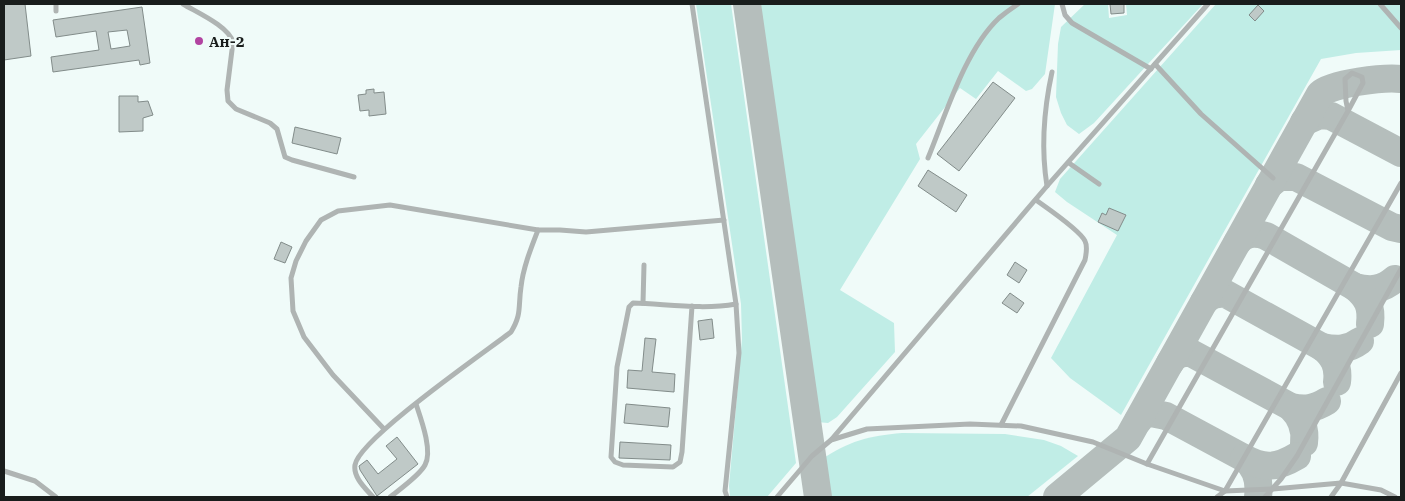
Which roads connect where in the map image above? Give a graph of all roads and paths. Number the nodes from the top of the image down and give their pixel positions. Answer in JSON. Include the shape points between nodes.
{"nodes":[{"id":1,"x":56,"y":4,"type":"edge"},
{"id":2,"x":183,"y":4,"type":"edge"},
{"id":3,"x":692,"y":4,"type":"edge"},
{"id":4,"x":1018,"y":4,"type":"edge"},
{"id":5,"x":1062,"y":4,"type":"edge"},
{"id":6,"x":1208,"y":4,"type":"edge"},
{"id":7,"x":1380,"y":4,"type":"edge"},
{"id":8,"x":56,"y":11,"type":"dead end"},
{"id":9,"x":1401,"y":28,"type":"edge"},
{"id":10,"x":1153,"y":66,"type":"junction"},
{"id":11,"x":1052,"y":72,"type":"dead end"},
{"id":12,"x":1348,"y":110,"type":"junction"},
{"id":13,"x":928,"y":158,"type":"dead end"},
{"id":14,"x":1069,"y":163,"type":"junction"},
{"id":15,"x":354,"y":178,"type":"dead end"},
{"id":16,"x":1273,"y":178,"type":"dead end"},
{"id":17,"x":1401,"y":183,"type":"edge"},
{"id":18,"x":1099,"y":184,"type":"dead end"},
{"id":19,"x":1047,"y":186,"type":"junction"},
{"id":20,"x":1036,"y":200,"type":"junction"},
{"id":21,"x":724,"y":220,"type":"junction"},
{"id":22,"x":538,"y":230,"type":"junction"},
{"id":23,"x":644,"y":265,"type":"dead end"},
{"id":24,"x":1401,"y":269,"type":"edge"},
{"id":25,"x":643,"y":303,"type":"junction"},
{"id":26,"x":736,"y":304,"type":"junction"},
{"id":27,"x":692,"y":306,"type":"junction"},
{"id":28,"x":1401,"y":372,"type":"edge"},
{"id":29,"x":416,"y":404,"type":"junction"},
{"id":30,"x":1001,"y":425,"type":"junction"},
{"id":31,"x":384,"y":429,"type":"junction"},
{"id":32,"x":831,"y":440,"type":"junction"},
{"id":33,"x":1147,"y":464,"type":"junction"},
{"id":34,"x":4,"y":471,"type":"edge"},
{"id":35,"x":1341,"y":483,"type":"junction"},
{"id":36,"x":1272,"y":489,"type":"junction"},
{"id":37,"x":1225,"y":491,"type":"junction"},
{"id":38,"x":56,"y":497,"type":"edge"},
{"id":39,"x":372,"y":497,"type":"edge"},
{"id":40,"x":390,"y":497,"type":"edge"},
{"id":41,"x":727,"y":497,"type":"edge"},
{"id":42,"x":777,"y":497,"type":"edge"},
{"id":43,"x":1217,"y":497,"type":"edge"},
{"id":44,"x":1265,"y":497,"type":"edge"},
{"id":45,"x":1331,"y":497,"type":"edge"},
{"id":46,"x":1395,"y":497,"type":"edge"}],
"edges":[{"from":1,"to":8,"type":"lane"},
{"from":2,"to":15,"type":"lane","via":[[232,36],[228,101],[236,109],[277,129],[285,157]]},
{"from":3,"to":21,"type":"lane"},
{"from":4,"to":13,"type":"lane","via":[[999,18],[980,40]]},
{"from":5,"to":10,"type":"lane","via":[[1072,23]]},
{"from":6,"to":10,"type":"lane"},
{"from":7,"to":9,"type":"lane"},
{"from":10,"to":14,"type":"lane"},
{"from":10,"to":16,"type":"lane"},
{"from":11,"to":19,"type":"lane","via":[[1046,106],[1044,167]]},
{"from":12,"to":12,"type":"lane","via":[[1363,84],[1362,77],[1352,73],[1345,79]]},
{"from":12,"to":33,"type":"lane"},
{"from":14,"to":18,"type":"lane"},
{"from":14,"to":19,"type":"lane"},
{"from":17,"to":37,"type":"lane"},
{"from":19,"to":20,"type":"lane"},
{"from":20,"to":30,"type":"lane","via":[[1078,232],[1087,249],[1085,260]]},
{"from":20,"to":32,"type":"lane"},
{"from":21,"to":22,"type":"lane","via":[[586,232]]},
{"from":21,"to":26,"type":"lane"},
{"from":22,"to":29,"type":"lane","via":[[521,286],[519,320],[511,332]]},
{"from":22,"to":31,"type":"lane","via":[[390,205],[338,211],[321,220],[296,260],[291,278],[293,311],[304,337],[327,367]]},
{"from":23,"to":25,"type":"lane"},
{"from":24,"to":36,"type":"lane","via":[[1297,456]]},
{"from":25,"to":27,"type":"lane"},
{"from":25,"to":27,"type":"lane","via":[[633,303],[629,307],[618,367],[611,457],[622,465],[673,467],[680,462]]},
{"from":26,"to":27,"type":"lane"},
{"from":26,"to":41,"type":"lane","via":[[738,353],[724,491]]},
{"from":28,"to":35,"type":"lane"},
{"from":29,"to":31,"type":"lane"},
{"from":29,"to":40,"type":"lane","via":[[428,458],[425,466]]},
{"from":30,"to":32,"type":"lane","via":[[867,429]]},
{"from":30,"to":33,"type":"lane","via":[[1021,426],[1093,442]]},
{"from":31,"to":39,"type":"lane","via":[[354,466],[355,473]]},
{"from":32,"to":42,"type":"lane","via":[[812,456]]},
{"from":33,"to":37,"type":"lane"},
{"from":34,"to":38,"type":"lane","via":[[35,481]]},
{"from":35,"to":36,"type":"lane"},
{"from":35,"to":45,"type":"lane"},
{"from":35,"to":46,"type":"lane","via":[[1381,490]]},
{"from":36,"to":37,"type":"lane"},
{"from":36,"to":44,"type":"lane"},
{"from":37,"to":43,"type":"lane"}]}
